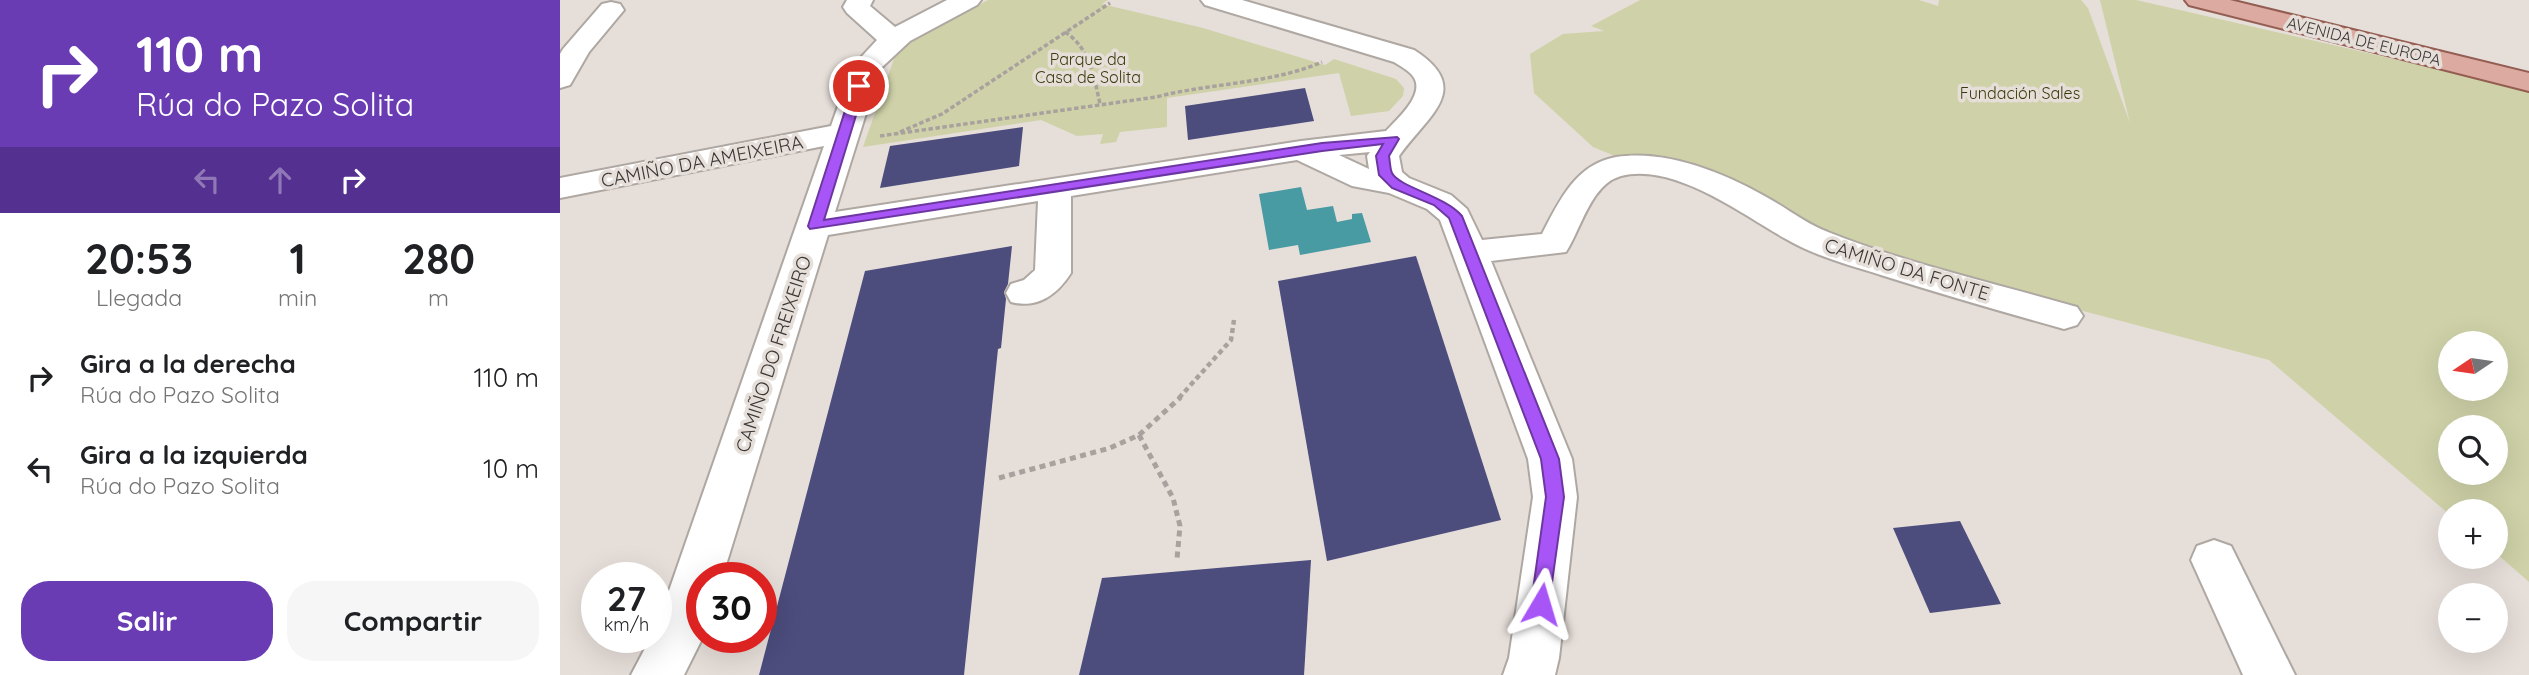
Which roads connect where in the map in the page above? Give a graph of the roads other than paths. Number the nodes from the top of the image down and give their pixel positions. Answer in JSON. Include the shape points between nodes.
{"nodes":[{"id":1,"x":860,"y":0,"type":"edge"},
{"id":2,"x":968,"y":0,"type":"edge"},
{"id":3,"x":1214,"y":0,"type":"edge"},
{"id":4,"x":2199,"y":0,"type":"edge"},
{"id":5,"x":2244,"y":0,"type":"edge"},
{"id":6,"x":611,"y":10,"type":"dead end"},
{"id":7,"x":894,"y":39,"type":"junction"},
{"id":8,"x":2529,"y":69,"type":"edge"},
{"id":9,"x":560,"y":79,"type":"edge"},
{"id":10,"x":2529,"y":82,"type":"edge"},
{"id":11,"x":859,"y":135,"type":"junction"},
{"id":12,"x":1301,"y":150,"type":"junction"},
{"id":13,"x":1391,"y":160,"type":"junction"},
{"id":14,"x":560,"y":188,"type":"edge"},
{"id":15,"x":1055,"y":189,"type":"junction"},
{"id":16,"x":816,"y":226,"type":"junction"},
{"id":17,"x":1470,"y":252,"type":"junction"},
{"id":18,"x":1024,"y":293,"type":"dead end"},
{"id":19,"x":2064,"y":316,"type":"dead end"},
{"id":20,"x":2214,"y":559,"type":"dead end"},
{"id":21,"x":657,"y":675,"type":"edge"},
{"id":22,"x":1529,"y":675,"type":"edge"},
{"id":23,"x":2269,"y":675,"type":"edge"}],
"edges":[{"from":1,"to":7,"type":"street","via":[[856,7]]},
{"from":2,"to":7,"type":"street","name":"CAMIÑO DO FREIXEIRO"},
{"from":3,"to":13,"type":"street","via":[[1417,62],[1433,90]]},
{"from":4,"to":10,"type":"main road","name":"AVENIDA DE EUROPA"},
{"from":5,"to":8,"type":"main road","name":"AVENIDA DE EUROPA"},
{"from":6,"to":9,"type":"street","via":[[577,49]]},
{"from":7,"to":11,"type":"street","name":"CAMIÑO DO FREIXEIRO","via":[[866,67]]},
{"from":11,"to":14,"type":"street","name":"CAMIÑO DA AMEIXEIRA"},
{"from":11,"to":16,"type":"street","name":"CAMIÑO DO FREIXEIRO"},
{"from":12,"to":13,"type":"street"},
{"from":12,"to":13,"type":"street","via":[[1364,178]]},
{"from":12,"to":15,"type":"street"},
{"from":13,"to":17,"type":"street","via":[[1455,216]]},
{"from":15,"to":16,"type":"street"},
{"from":15,"to":18,"type":"street","via":[[1053,273],[1037,289]]},
{"from":16,"to":21,"type":"street","name":"CAMIÑO DO FREIXEIRO","via":[[680,633]]},
{"from":17,"to":19,"type":"street","name":"CAMIÑO DA FONTE","via":[[1553,244],[1587,185],[1612,168],[1645,164],[1677,171],[1750,201],[1811,239]]},
{"from":17,"to":22,"type":"street","via":[[1550,459],[1555,497]]},
{"from":20,"to":23,"type":"street"}]}
